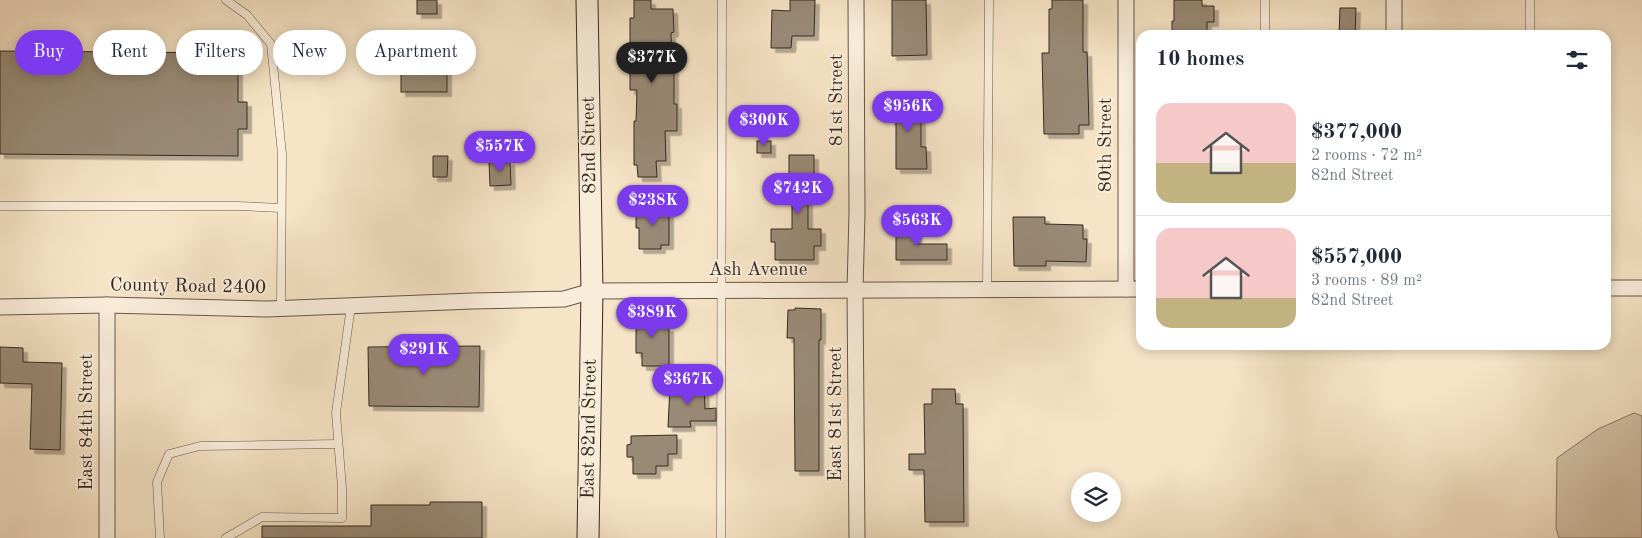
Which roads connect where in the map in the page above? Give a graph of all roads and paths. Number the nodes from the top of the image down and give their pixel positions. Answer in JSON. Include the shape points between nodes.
{"nodes":[{"id":1,"x":226,"y":0,"type":"edge"},
{"id":2,"x":587,"y":0,"type":"edge"},
{"id":3,"x":722,"y":0,"type":"edge"},
{"id":4,"x":856,"y":0,"type":"edge"},
{"id":5,"x":990,"y":0,"type":"edge"},
{"id":6,"x":1126,"y":0,"type":"edge"},
{"id":7,"x":1265,"y":0,"type":"edge"},
{"id":8,"x":1394,"y":0,"type":"edge"},
{"id":9,"x":1530,"y":0,"type":"edge"},
{"id":10,"x":1265,"y":30,"type":"edge"},
{"id":11,"x":1394,"y":30,"type":"edge"},
{"id":12,"x":1530,"y":30,"type":"edge"},
{"id":13,"x":0,"y":206,"type":"edge"},
{"id":14,"x":281,"y":208,"type":"junction"},
{"id":15,"x":1611,"y":288,"type":"edge"},
{"id":16,"x":1642,"y":288,"type":"edge"},
{"id":17,"x":1134,"y":289,"type":"edge"},
{"id":18,"x":722,"y":290,"type":"junction"},
{"id":19,"x":855,"y":290,"type":"junction"},
{"id":20,"x":987,"y":290,"type":"junction"},
{"id":21,"x":592,"y":291,"type":"junction"},
{"id":22,"x":107,"y":305,"type":"junction"},
{"id":23,"x":376,"y":305,"type":"joint"},
{"id":24,"x":350,"y":306,"type":"junction"},
{"id":25,"x":0,"y":307,"type":"edge"},
{"id":26,"x":281,"y":308,"type":"junction"},
{"id":27,"x":338,"y":444,"type":"junction"},
{"id":28,"x":107,"y":538,"type":"edge"},
{"id":29,"x":160,"y":538,"type":"edge"},
{"id":30,"x":226,"y":538,"type":"edge"},
{"id":31,"x":588,"y":538,"type":"edge"},
{"id":32,"x":721,"y":538,"type":"edge"},
{"id":33,"x":856,"y":538,"type":"edge"}],
"edges":[{"from":1,"to":14,"type":"lane","via":[[247,15],[271,44],[282,154]]},
{"from":2,"to":21,"type":"street","name":"82nd Street"},
{"from":3,"to":18,"type":"lane"},
{"from":4,"to":19,"type":"street","name":"81st Street"},
{"from":5,"to":20,"type":"lane"},
{"from":6,"to":17,"type":"street","name":"80th Street"},
{"from":7,"to":10,"type":"lane"},
{"from":8,"to":11,"type":"street"},
{"from":9,"to":12,"type":"lane"},
{"from":13,"to":14,"type":"lane"},
{"from":14,"to":26,"type":"lane"},
{"from":15,"to":16,"type":"street"},
{"from":17,"to":20,"type":"street","name":"Ash Avenue"},
{"from":18,"to":19,"type":"street","name":"Ash Avenue"},
{"from":18,"to":21,"type":"street","name":"Ash Avenue"},
{"from":18,"to":32,"type":"lane"},
{"from":19,"to":20,"type":"street","name":"Ash Avenue"},
{"from":19,"to":33,"type":"street","name":"East 81st Street"},
{"from":21,"to":23,"type":"street","name":"Ash Avenue","via":[[564,299]]},
{"from":21,"to":31,"type":"street","name":"East 82nd Street"},
{"from":22,"to":25,"type":"street","name":"County Road 2400"},
{"from":22,"to":26,"type":"street","name":"County Road 2400"},
{"from":22,"to":28,"type":"street","name":"East 84th Street"},
{"from":23,"to":24,"type":"street","name":"County Road 2400"},
{"from":24,"to":26,"type":"street","name":"County Road 2400"},
{"from":24,"to":27,"type":"lane","via":[[336,413]]},
{"from":27,"to":29,"type":"lane","via":[[200,446],[169,454],[156,482]]},
{"from":27,"to":30,"type":"lane","via":[[342,518],[262,517]]}]}
